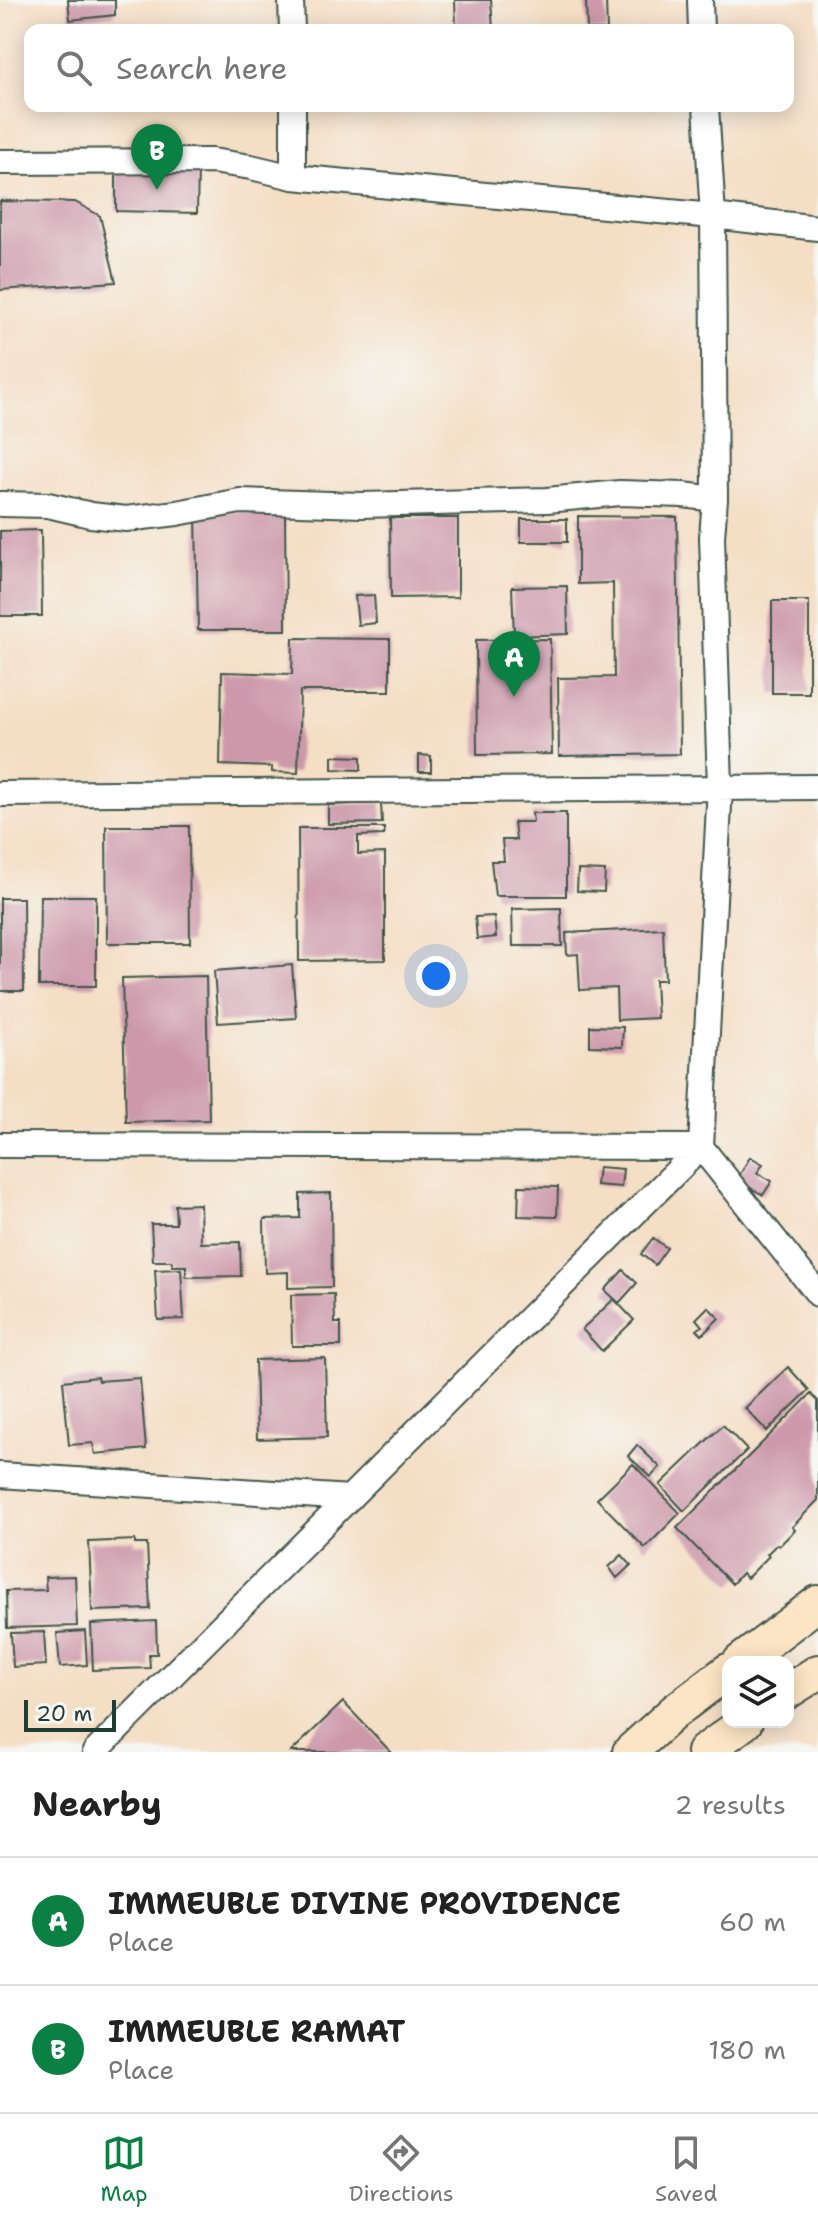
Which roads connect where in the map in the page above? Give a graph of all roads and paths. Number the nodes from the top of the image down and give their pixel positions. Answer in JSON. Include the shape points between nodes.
{"nodes":[{"id":1,"x":291,"y":0,"type":"edge"},
{"id":2,"x":700,"y":0,"type":"edge"},
{"id":3,"x":292,"y":24,"type":"edge"},
{"id":4,"x":701,"y":24,"type":"edge"},
{"id":5,"x":293,"y":112,"type":"edge"},
{"id":6,"x":706,"y":112,"type":"edge"},
{"id":7,"x":0,"y":162,"type":"edge"},
{"id":8,"x":293,"y":177,"type":"junction"},
{"id":9,"x":713,"y":216,"type":"junction"},
{"id":10,"x":818,"y":228,"type":"edge"},
{"id":11,"x":715,"y":499,"type":"junction"},
{"id":12,"x":0,"y":504,"type":"edge"},
{"id":13,"x":720,"y":786,"type":"junction"},
{"id":14,"x":818,"y":787,"type":"edge"},
{"id":15,"x":0,"y":794,"type":"edge"},
{"id":16,"x":0,"y":1145,"type":"edge"},
{"id":17,"x":701,"y":1147,"type":"junction"},
{"id":18,"x":818,"y":1294,"type":"edge"},
{"id":19,"x":0,"y":1475,"type":"edge"},
{"id":20,"x":350,"y":1498,"type":"junction"},
{"id":21,"x":818,"y":1603,"type":"edge"},
{"id":22,"x":748,"y":1656,"type":"edge"},
{"id":23,"x":722,"y":1676,"type":"edge"},
{"id":24,"x":737,"y":1728,"type":"edge"},
{"id":25,"x":95,"y":1752,"type":"edge"},
{"id":26,"x":630,"y":1752,"type":"edge"},
{"id":27,"x":704,"y":1752,"type":"edge"}],
"edges":[{"from":1,"to":3,"type":"street"},
{"from":2,"to":4,"type":"street"},
{"from":5,"to":8,"type":"street"},
{"from":6,"to":9,"type":"street"},
{"from":7,"to":8,"type":"street","via":[[212,161]]},
{"from":8,"to":9,"type":"street"},
{"from":9,"to":10,"type":"street"},
{"from":9,"to":11,"type":"street"},
{"from":11,"to":12,"type":"street","via":[[620,493],[362,505],[240,501],[126,519],[48,505]]},
{"from":11,"to":13,"type":"street"},
{"from":13,"to":14,"type":"street"},
{"from":13,"to":15,"type":"street"},
{"from":13,"to":17,"type":"street"},
{"from":16,"to":17,"type":"street"},
{"from":17,"to":18,"type":"street"},
{"from":17,"to":20,"type":"street"},
{"from":19,"to":20,"type":"street"},
{"from":20,"to":25,"type":"street"},
{"from":21,"to":22,"type":"main road"},
{"from":23,"to":26,"type":"main road"},
{"from":24,"to":27,"type":"main road"}]}
